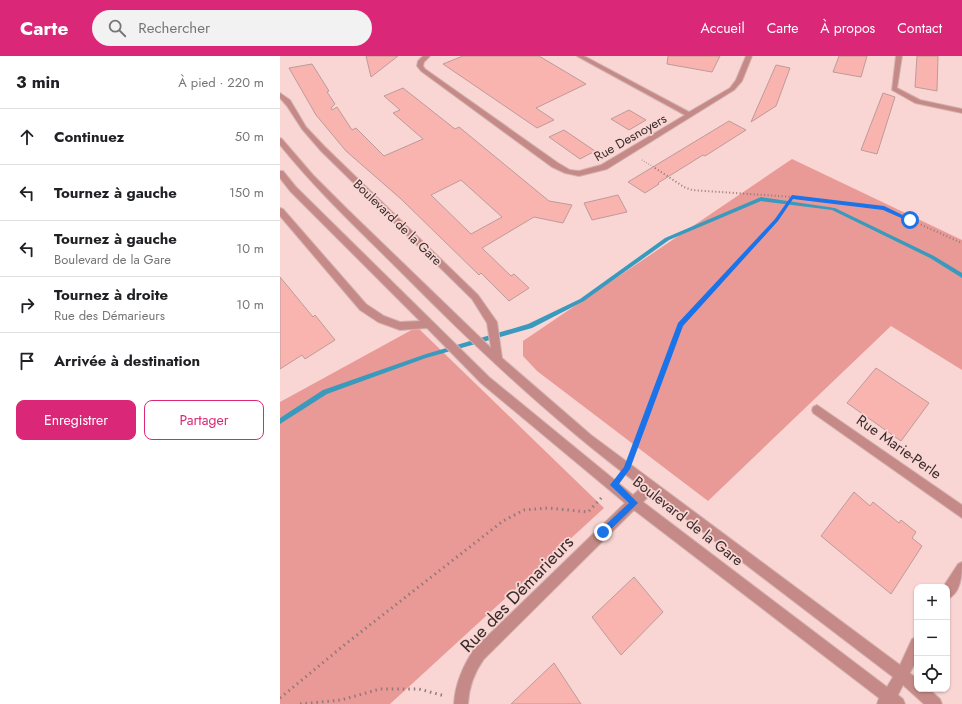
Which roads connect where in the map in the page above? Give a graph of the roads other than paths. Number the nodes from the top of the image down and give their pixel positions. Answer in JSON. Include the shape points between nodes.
{"nodes":[{"id":1,"x":427,"y":56,"type":"edge"},
{"id":2,"x":580,"y":56,"type":"edge"},
{"id":3,"x":749,"y":56,"type":"edge"},
{"id":4,"x":899,"y":56,"type":"edge"},
{"id":5,"x":280,"y":95,"type":"edge"},
{"id":6,"x":962,"y":111,"type":"edge"},
{"id":7,"x":690,"y":115,"type":"junction"},
{"id":8,"x":280,"y":140,"type":"edge"},
{"id":9,"x":280,"y":172,"type":"edge"},
{"id":10,"x":280,"y":211,"type":"edge"},
{"id":11,"x":428,"y":324,"type":"junction"},
{"id":12,"x":497,"y":358,"type":"junction"},
{"id":13,"x":816,"y":410,"type":"dead end"},
{"id":14,"x":651,"y":486,"type":"junction"},
{"id":15,"x":634,"y":503,"type":"junction"},
{"id":16,"x":962,"y":512,"type":"edge"},
{"id":17,"x":962,"y":568,"type":"edge"},
{"id":18,"x":950,"y":588,"type":"edge"},
{"id":19,"x":914,"y":650,"type":"edge"},
{"id":20,"x":902,"y":675,"type":"junction"},
{"id":21,"x":914,"y":685,"type":"edge"},
{"id":22,"x":922,"y":692,"type":"edge"},
{"id":23,"x":890,"y":701,"type":"edge"},
{"id":24,"x":461,"y":702,"type":"edge"},
{"id":25,"x":935,"y":704,"type":"edge"}],
"edges":[{"from":1,"to":7,"type":"street","name":"Rue Desnoyers","via":[[421,61],[420,66],[423,70],[565,171],[578,174],[604,167]]},
{"from":2,"to":7,"type":"street"},
{"from":3,"to":7,"type":"street","name":"Rue Desnoyers","via":[[739,81],[732,89]]},
{"from":4,"to":6,"type":"street","via":[[894,89],[913,99]]},
{"from":5,"to":12,"type":"street","name":"Boulevard de la Gare","via":[[287,100],[304,128],[323,149],[475,297],[492,322]]},
{"from":8,"to":12,"type":"street","name":"Boulevard de la Gare","via":[[341,208]]},
{"from":9,"to":11,"type":"street","name":"Boulevard de la Gare","via":[[293,189]]},
{"from":10,"to":11,"type":"street","via":[[363,307],[381,319],[400,326]]},
{"from":11,"to":15,"type":"street","name":"Boulevard de la Gare","via":[[485,380]]},
{"from":12,"to":14,"type":"street","name":"Boulevard de la Gare","via":[[551,409]]},
{"from":13,"to":16,"type":"street","name":"Rue Marie-Perle"},
{"from":14,"to":15,"type":"street","name":"Rue des Démarieurs"},
{"from":14,"to":20,"type":"street","name":"Boulevard de la Gare"},
{"from":15,"to":23,"type":"street","name":"Boulevard de la Gare"},
{"from":15,"to":24,"type":"street","name":"Rue des Démarieurs","via":[[479,654],[469,668]]},
{"from":17,"to":18,"type":"street"},
{"from":19,"to":20,"type":"street"},
{"from":20,"to":21,"type":"street","name":"Boulevard de la Gare"},
{"from":20,"to":23,"type":"street"},
{"from":22,"to":25,"type":"street","name":"Boulevard de la Gare"}]}
